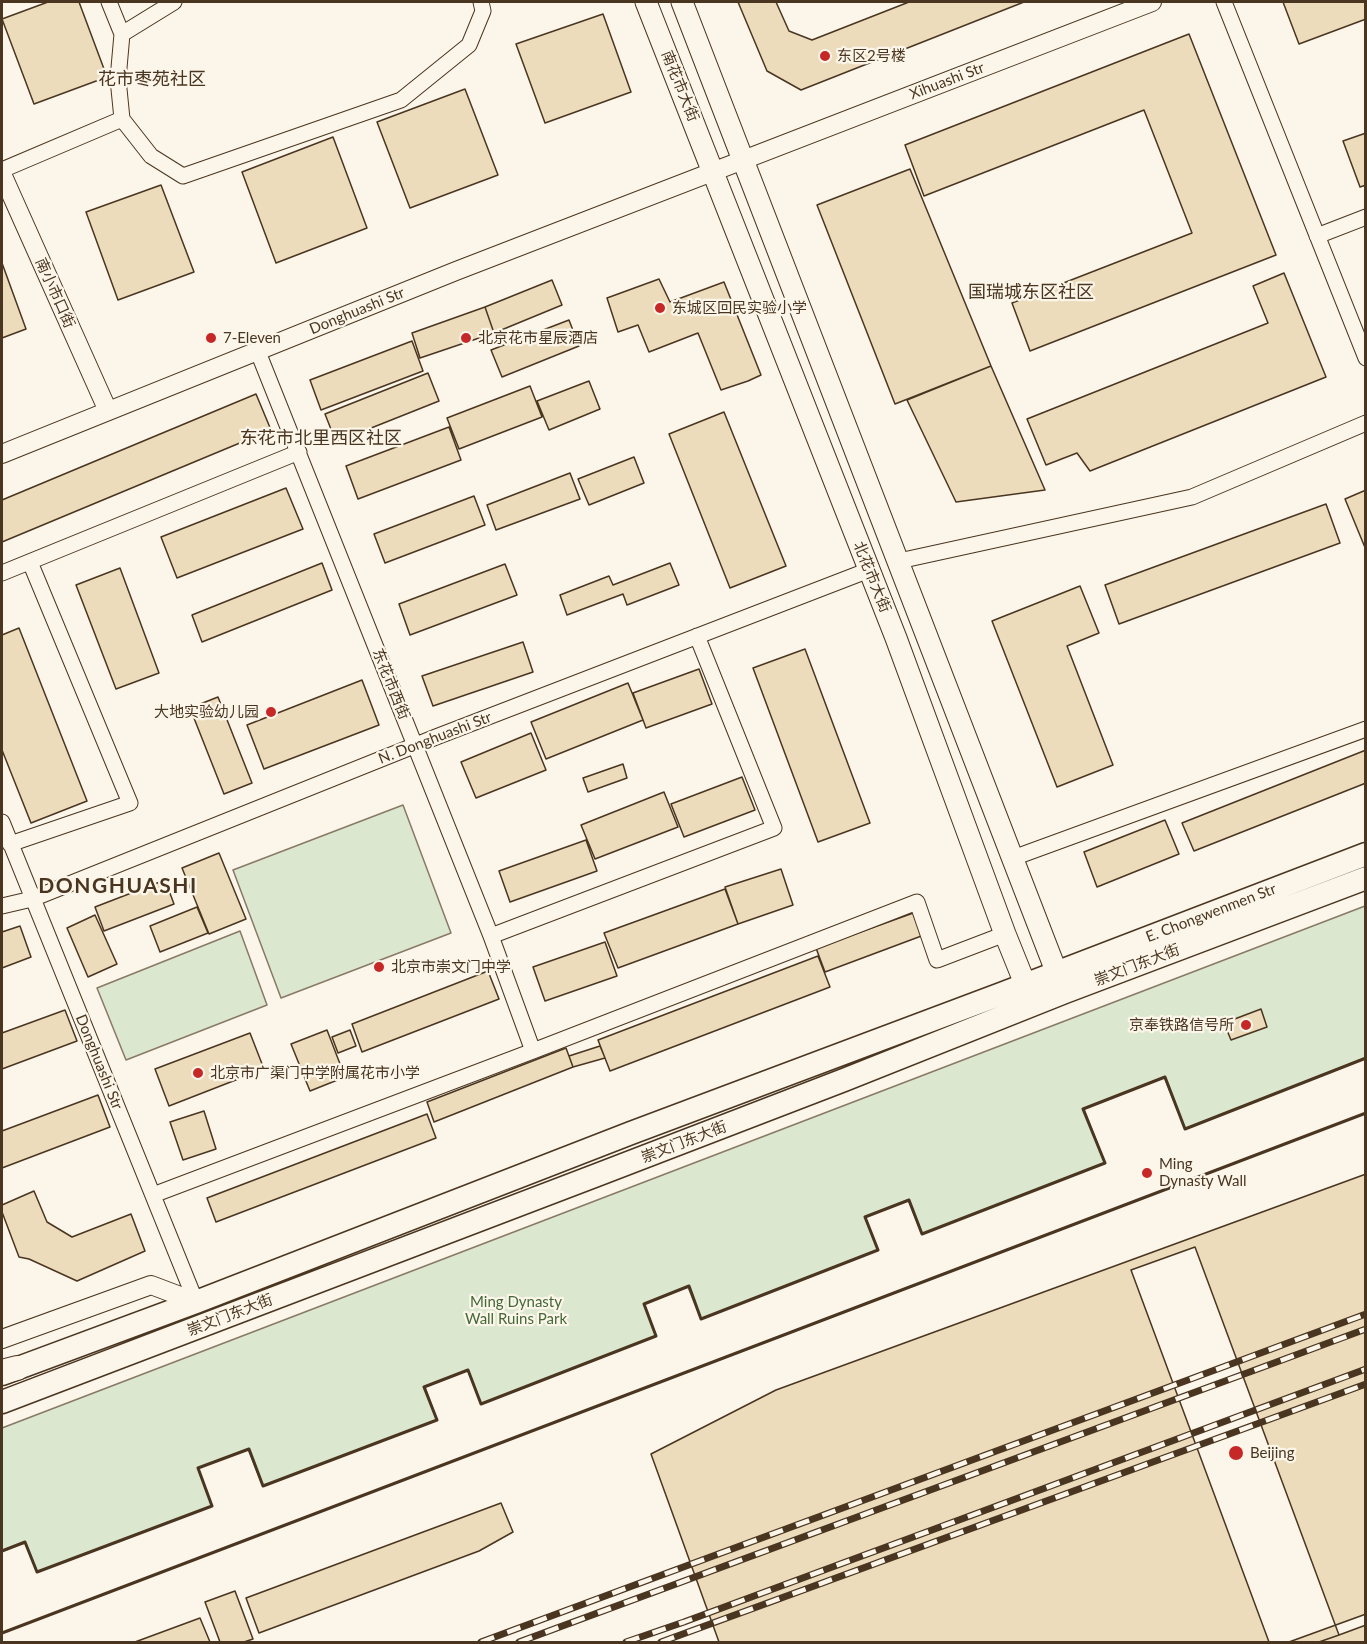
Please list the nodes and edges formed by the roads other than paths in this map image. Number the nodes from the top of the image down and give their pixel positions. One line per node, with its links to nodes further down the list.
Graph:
1 (110, 2): 8 (street)
2 (174, 2): 8 (street)
3 (481, 2): 9 (street)
4 (646, 2): 11 (main road, 南花市大街)
5 (682, 2): 10 (main road, 南花市大街)
6 (1152, 2): 10 (street, Xihuashi Str)
7 (1224, 2): 14 (street)
8 (122, 34): 9 (street)
9 (122, 119): 12 (street)
10 (743, 161): 11 (street, Xihuashi Str); 21 (main road, 北花市大街)
11 (714, 171): 15 (street, Donghuashi Str); 23 (main road, 北花市大街)
12 (2, 172): 17 (street, 南小市口街)
13 (1365, 218): 14 (street)
14 (1317, 236): 16 (street)
15 (258, 352): 17 (street, Donghuashi Str); 19 (street, 东花市西街)
16 (1365, 358)
17 (108, 411): 20 (street, Donghuashi Str)
18 (1365, 423): 21 (street)
19 (299, 452): 22 (street); 27 (street, 东花市西街)
20 (2, 454)
21 (899, 561): 31 (main road, 北花市大街)
22 (30, 562): 24 (street); 29 (street)
23 (869, 570): 25 (street, N. Donghuashi Str); 35 (main road, 北花市大街)
24 (2, 573)
25 (697, 636): 27 (street, N. Donghuashi Str); 36 (street)
26 (1365, 729): 31 (street)
27 (415, 745): 33 (street, N. Donghuashi Str); 36 (street, 东花市西街)
28 (2, 822): 29 (street, Donghuashi Str)
29 (10, 844): 33 (street, Donghuashi Str)
30 (1365, 854): 37 (main road, E. Chongwenmen Str)
31 (1012, 858): 37 (main road, 北花市大街)
32 (1365, 878): 37 (main road, 崇文门东大街)
33 (32, 899): 34 (street, N. Donghuashi Str); 40 (street, Donghuashi Str)
34 (2, 906)
35 (1005, 934): 38 (main road, 北花市大街); 39 (street)
36 (491, 936): 39 (street, 东花市西街)
37 (1061, 982): 38 (main road)
38 (1029, 994): 41 (main road, 崇文门东大街); 44 (main road, 崇文门东大街)
39 (533, 1051): 40 (street)
40 (153, 1195): 41 (street, Donghuashi Str)
41 (196, 1302): 42 (street); 43 (main road, 崇文门东大街)
42 (2, 1339)
43 (7, 1372)
44 (2, 1402)

